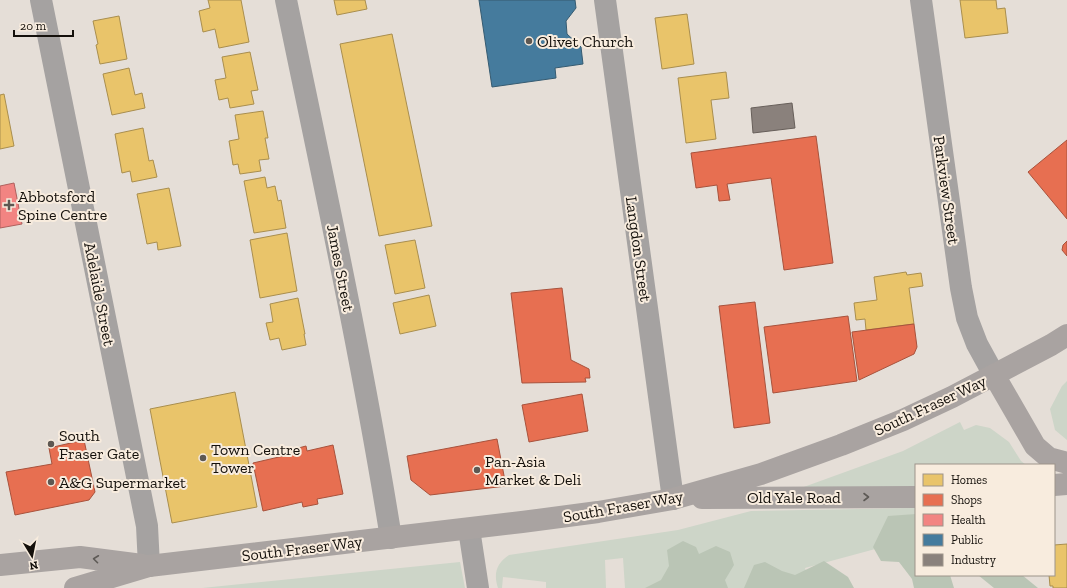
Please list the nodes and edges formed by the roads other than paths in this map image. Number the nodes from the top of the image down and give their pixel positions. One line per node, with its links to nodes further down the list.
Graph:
1 (41, 0): 15 (street, Adelaide Street)
2 (286, 0): 13 (street, James Street)
3 (605, 0): 11 (street, Langdon Street)
4 (921, 0): 6 (street, Parkview Street)
5 (1067, 335): 6 (main road, South Fraser Way)
6 (994, 375): 7 (main road); 11 (main road, South Fraser Way)
7 (1067, 463)
8 (1067, 484): 9 (main road)
9 (1055, 485)
10 (915, 497): 11 (main road, Old Yale Road, one-way to 10)
11 (673, 499): 12 (main road, South Fraser Way)
12 (469, 528): 13 (main road, South Fraser Way); 17 (street)
13 (391, 538): 15 (main road, South Fraser Way)
14 (0, 565): 15 (main road, South Fraser Way, one-way to 14)
15 (149, 566): 16 (main road, South Fraser Way)
16 (75, 588)
17 (478, 588)

